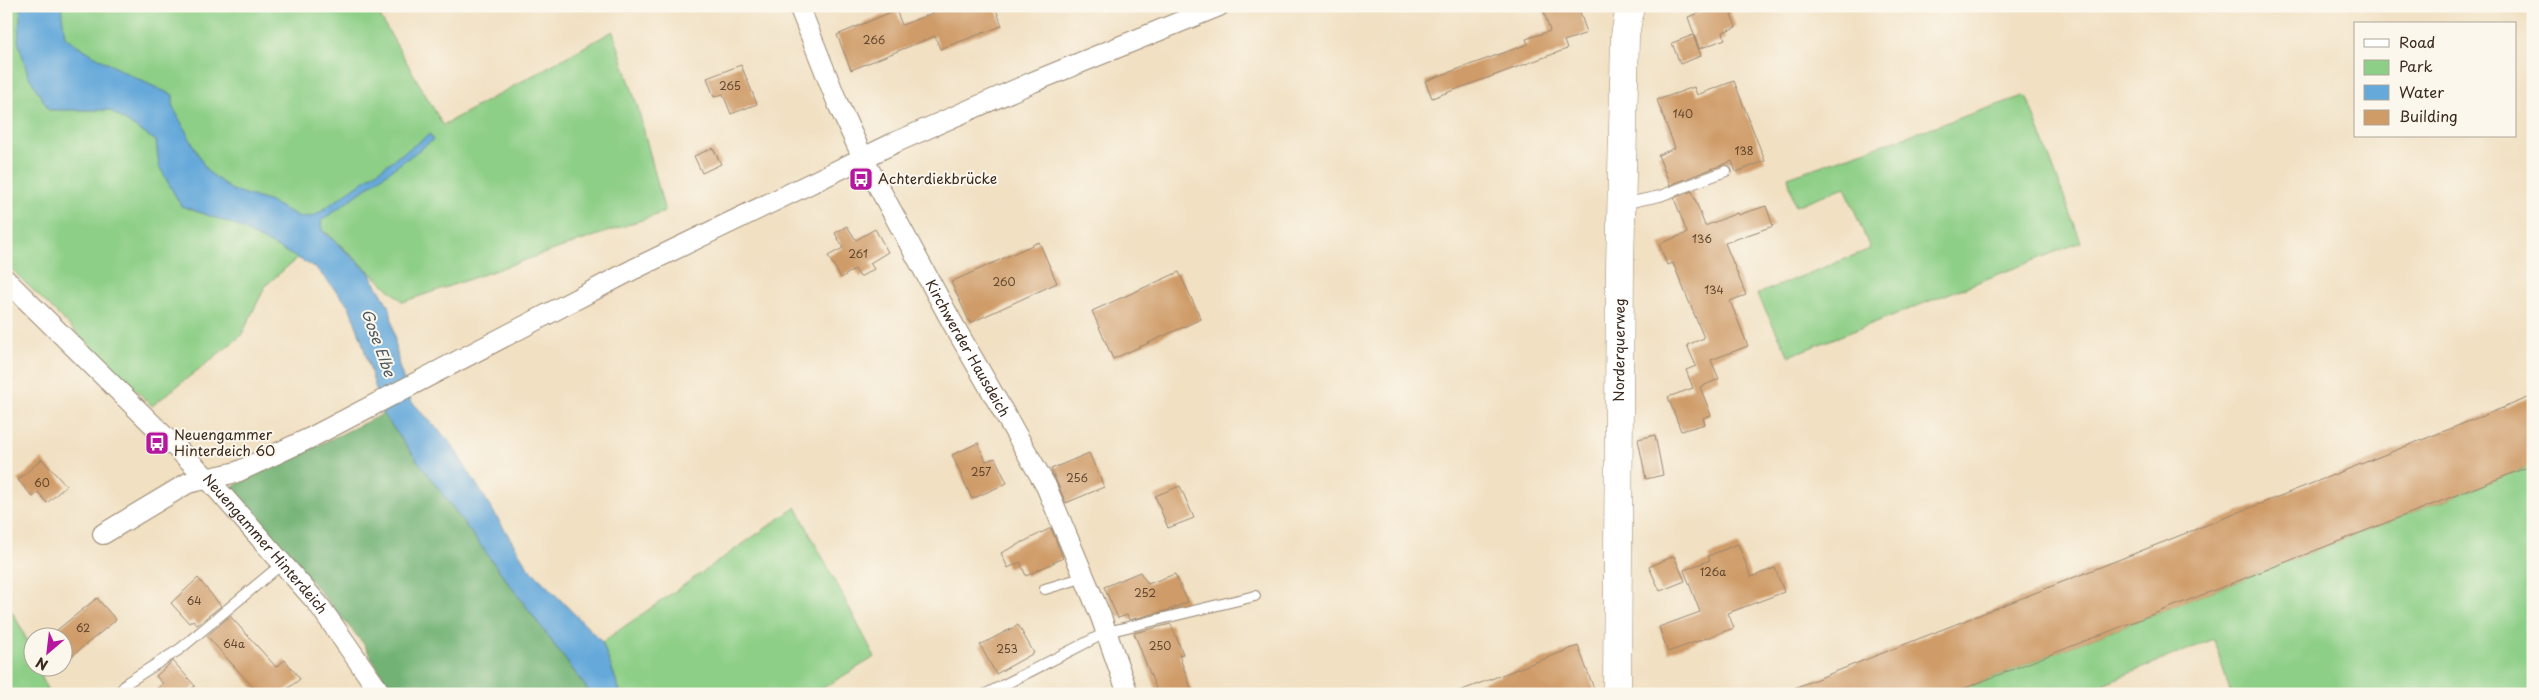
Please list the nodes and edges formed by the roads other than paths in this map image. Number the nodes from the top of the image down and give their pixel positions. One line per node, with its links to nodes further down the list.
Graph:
1 (799, 6): 4 (street, Kirchwerder Hausdeich)
2 (1219, 6): 4 (street)
3 (1630, 6): 6 (street, Norderquerweg)
4 (864, 160): 8 (street); 11 (street, Kirchwerder Hausdeich)
5 (1726, 171): 6 (lane)
6 (1621, 204): 19 (street, Norderquerweg)
7 (6, 280): 8 (street, Neuengammer Hinterdeich)
8 (209, 480): 9 (street); 10 (street, Neuengammer Hinterdeich)
9 (103, 534)
10 (283, 563): 15 (lane); 16 (street, Neuengammer Hinterdeich)
11 (1085, 577): 12 (lane); 14 (street, Kirchwerder Hausdeich)
12 (1045, 589)
13 (1254, 596): 14 (lane)
14 (1107, 632): 17 (lane); 18 (street, Kirchwerder Hausdeich)
15 (118, 694)
16 (382, 694)
17 (986, 694)
18 (1128, 694)
19 (1617, 694)

